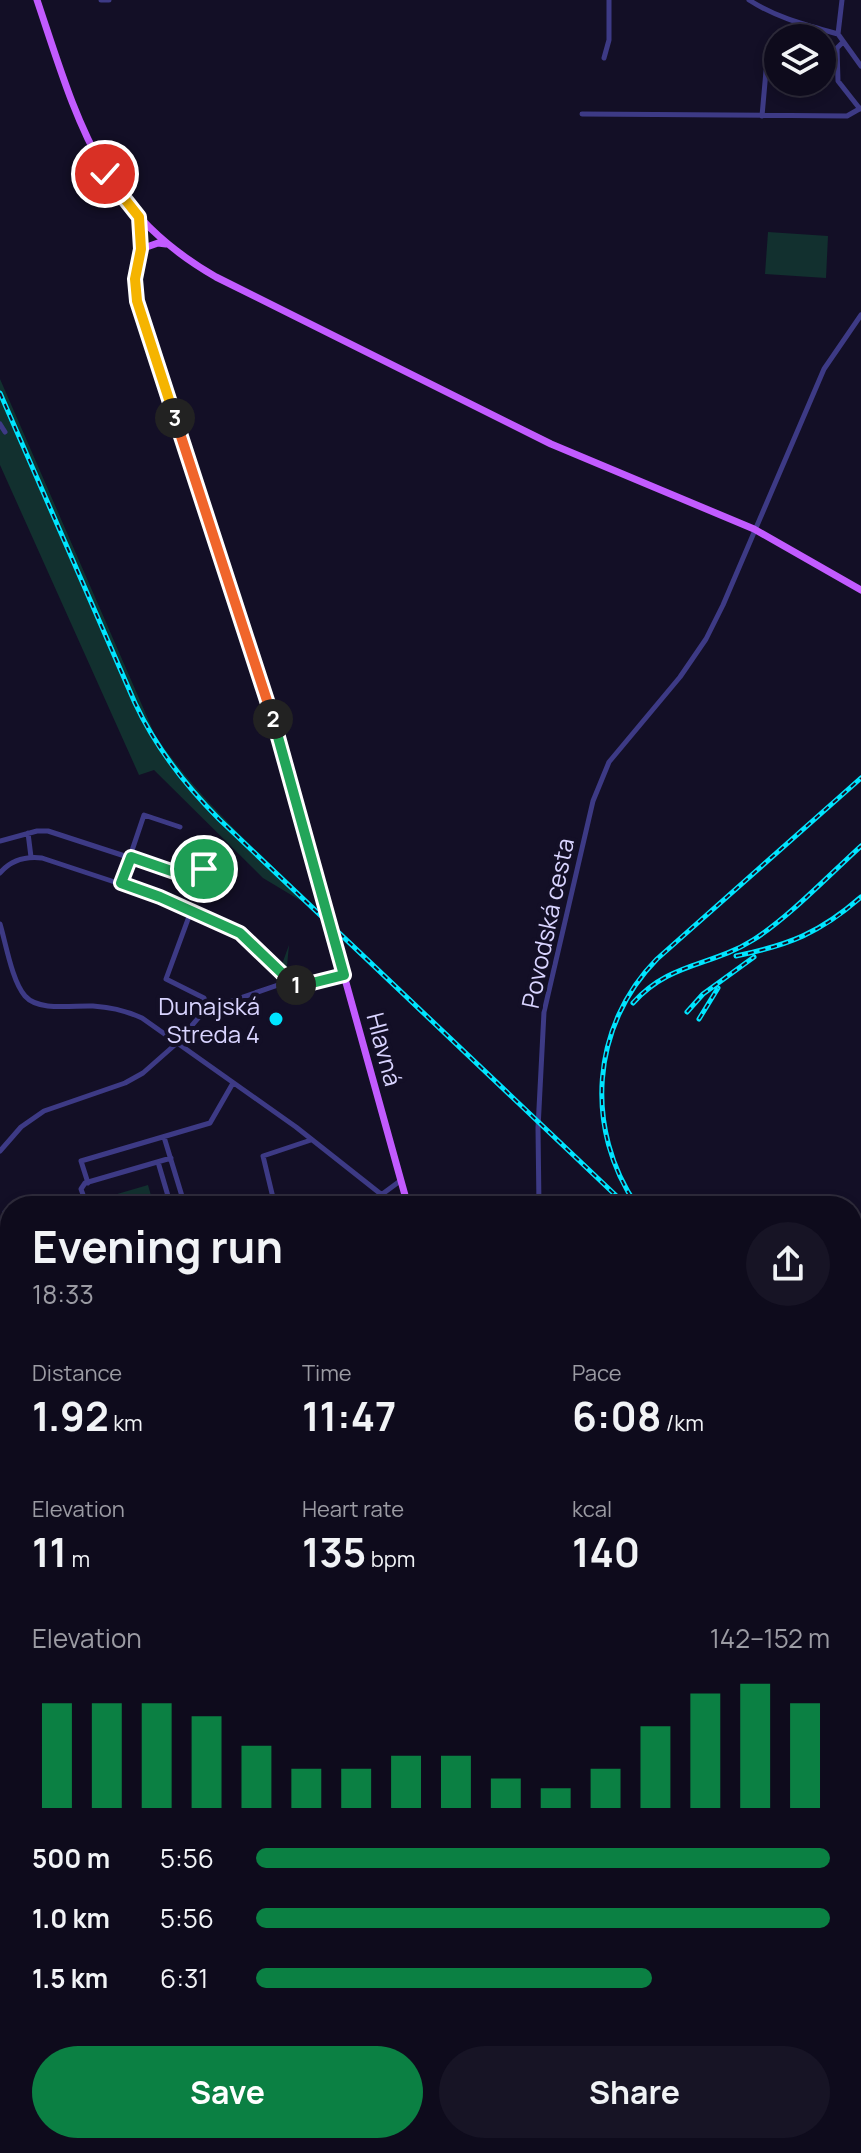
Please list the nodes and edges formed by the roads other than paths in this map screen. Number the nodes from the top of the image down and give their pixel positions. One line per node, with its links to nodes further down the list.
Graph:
1 (37, 0): 15 (main road)
2 (101, 0): 3 (street)
3 (109, 0)
4 (609, 0): 9 (street)
5 (749, 0): 7 (street)
6 (842, 0): 7 (street)
7 (838, 34): 8 (street)
8 (842, 43): 10 (street); 12 (street)
9 (604, 58)
10 (861, 66)
11 (764, 94): 14 (street)
12 (861, 108): 14 (street)
13 (582, 114): 14 (street)
14 (762, 116)
15 (139, 217): 16 (main road); 18 (main road)
16 (152, 230): 17 (main road); 18 (main road)
17 (168, 245): 18 (main road); 22 (main road)
18 (141, 249): 34 (main road, Hlavná)
19 (861, 315): 22 (street, Povodská cesta)
20 (0, 424): 21 (street)
21 (5, 432)
22 (754, 529): 23 (main road); 54 (street, Povodská cesta)
23 (861, 590)
24 (180, 827): 28 (street)
25 (28, 833): 26 (street); 27 (street); 28 (street)
26 (0, 841)
27 (31, 857): 30 (street); 31 (street)
28 (131, 857): 29 (street); 31 (street)
29 (192, 871)
30 (0, 873)
31 (121, 883): 32 (street)
32 (191, 911): 35 (street); 38 (street)
33 (0, 924): 39 (street)
34 (344, 975): 37 (street); 46 (main road, Hlavná)
35 (287, 978): 36 (street); 37 (street)
36 (281, 984): 37 (street); 38 (street)
37 (296, 987)
38 (209, 1008): 39 (street)
39 (177, 1043): 40 (street); 43 (street)
40 (233, 1083): 41 (street); 42 (street)
41 (164, 1137): 44 (street); 47 (street)
42 (311, 1139): 48 (street); 52 (street)
43 (0, 1151)
44 (170, 1156): 45 (street); 51 (street)
45 (158, 1162): 47 (street); 50 (street)
46 (400, 1181): 48 (street); 53 (main road, Hlavná)
47 (88, 1183): 49 (street)
48 (381, 1195)
49 (83, 1196)
50 (168, 1196)
51 (182, 1196)
52 (273, 1196)
53 (405, 1196)
54 (539, 1196)

